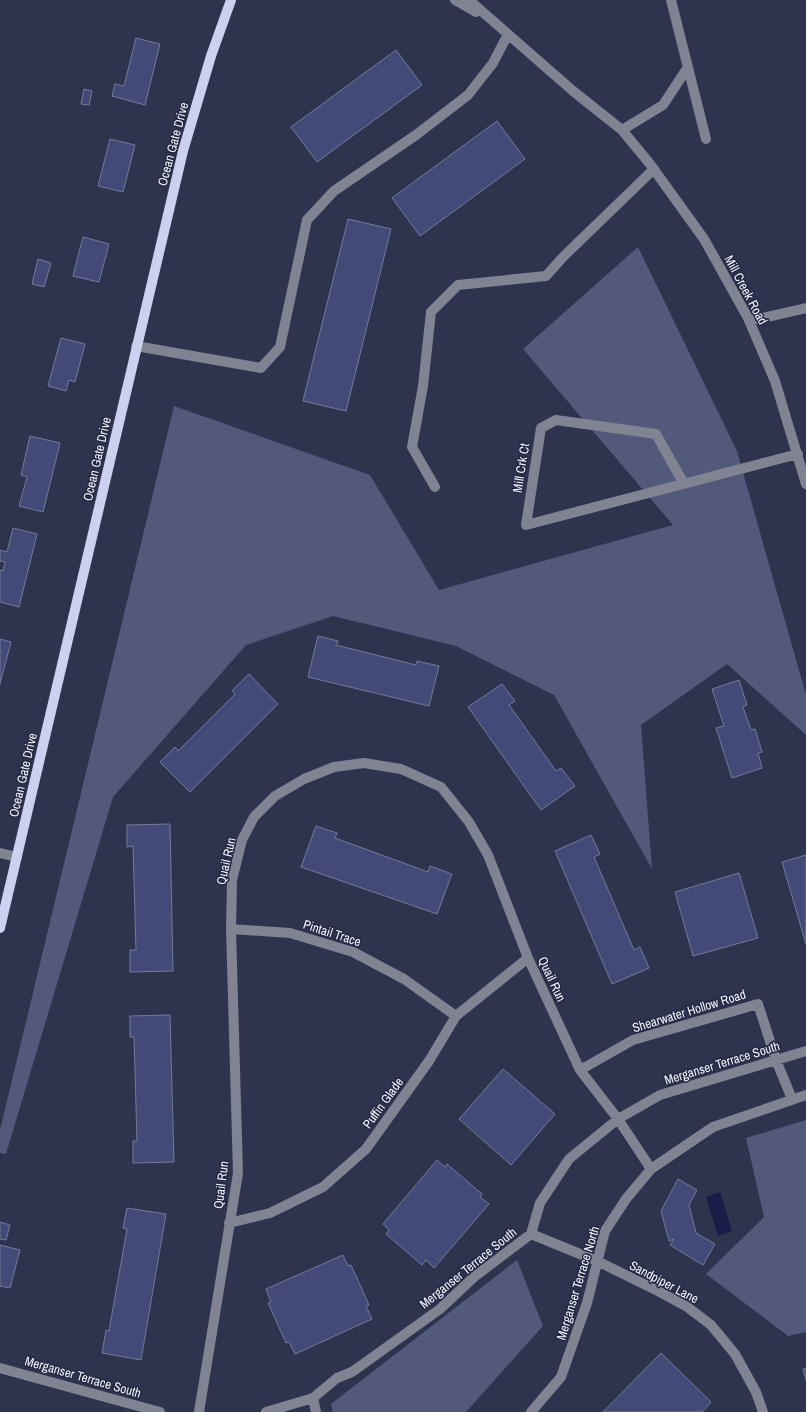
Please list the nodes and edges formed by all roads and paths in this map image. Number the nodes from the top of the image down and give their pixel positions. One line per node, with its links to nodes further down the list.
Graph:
1 (231, 0): 13 (main road, Ocean Gate Drive)
2 (455, 0): 5 (street, Mill Creek Road)
3 (469, 0): 5 (street, Mill Creek Road)
4 (671, 0): 7 (street)
5 (494, 22): 6 (street, Mill Creek Road)
6 (508, 34): 8 (street, Mill Creek Road); 13 (street)
7 (688, 67): 8 (street); 9 (street)
8 (622, 130): 10 (street, Mill Creek Road)
9 (706, 139)
10 (654, 169): 12 (street, Mill Creek Road); 17 (street)
11 (806, 308): 12 (street)
12 (749, 321): 14 (street, Mill Creek Road)
13 (136, 346): 19 (main road, Ocean Gate Drive)
14 (798, 454): 15 (street, Mill Crk Ct); 16 (street, Mill Creek Road)
15 (684, 484): 15 (street, Mill Crk Ct)
16 (806, 484)
17 (435, 487)
18 (0, 853): 19 (street)
19 (17, 857): 20 (main road, Ocean Gate Drive)
20 (0, 928)
21 (231, 929): 22 (street, Quail Run); 23 (street, Pintail Trace); 31 (street, Quail Run)
22 (528, 958): 23 (street, Puffin Glade); 26 (street, Quail Run)
23 (456, 1016): 31 (street, Puffin Glade)
24 (806, 1051): 25 (street, Merganser Terrace South)
25 (776, 1060): 26 (street, Shearwater Hollow Road); 28 (street, Shearwater Hollow Road); 29 (street, Merganser Terrace South)
26 (580, 1070): 29 (street, Quail Run)
27 (806, 1095): 28 (street, Merganser Terrace North)
28 (792, 1099): 30 (street, Merganser Terrace North)
29 (618, 1119): 30 (street, Quail Run); 32 (street, Merganser Terrace South)
30 (650, 1169): 33 (street, Merganser Terrace North)
31 (229, 1223): 37 (street, Quail Run)
32 (531, 1234): 33 (street, Sandpiper Lane); 35 (street, Merganser Terrace South)
33 (597, 1261): 40 (street, Merganser Terrace North); 41 (street, Sandpiper Lane)
34 (0, 1368): 36 (street, Merganser Terrace South)
35 (313, 1398): 38 (street, Merganser Terrace South); 39 (street)
36 (160, 1412)
37 (199, 1412)
38 (266, 1412)
39 (316, 1412)
40 (531, 1412)
41 (763, 1412)

